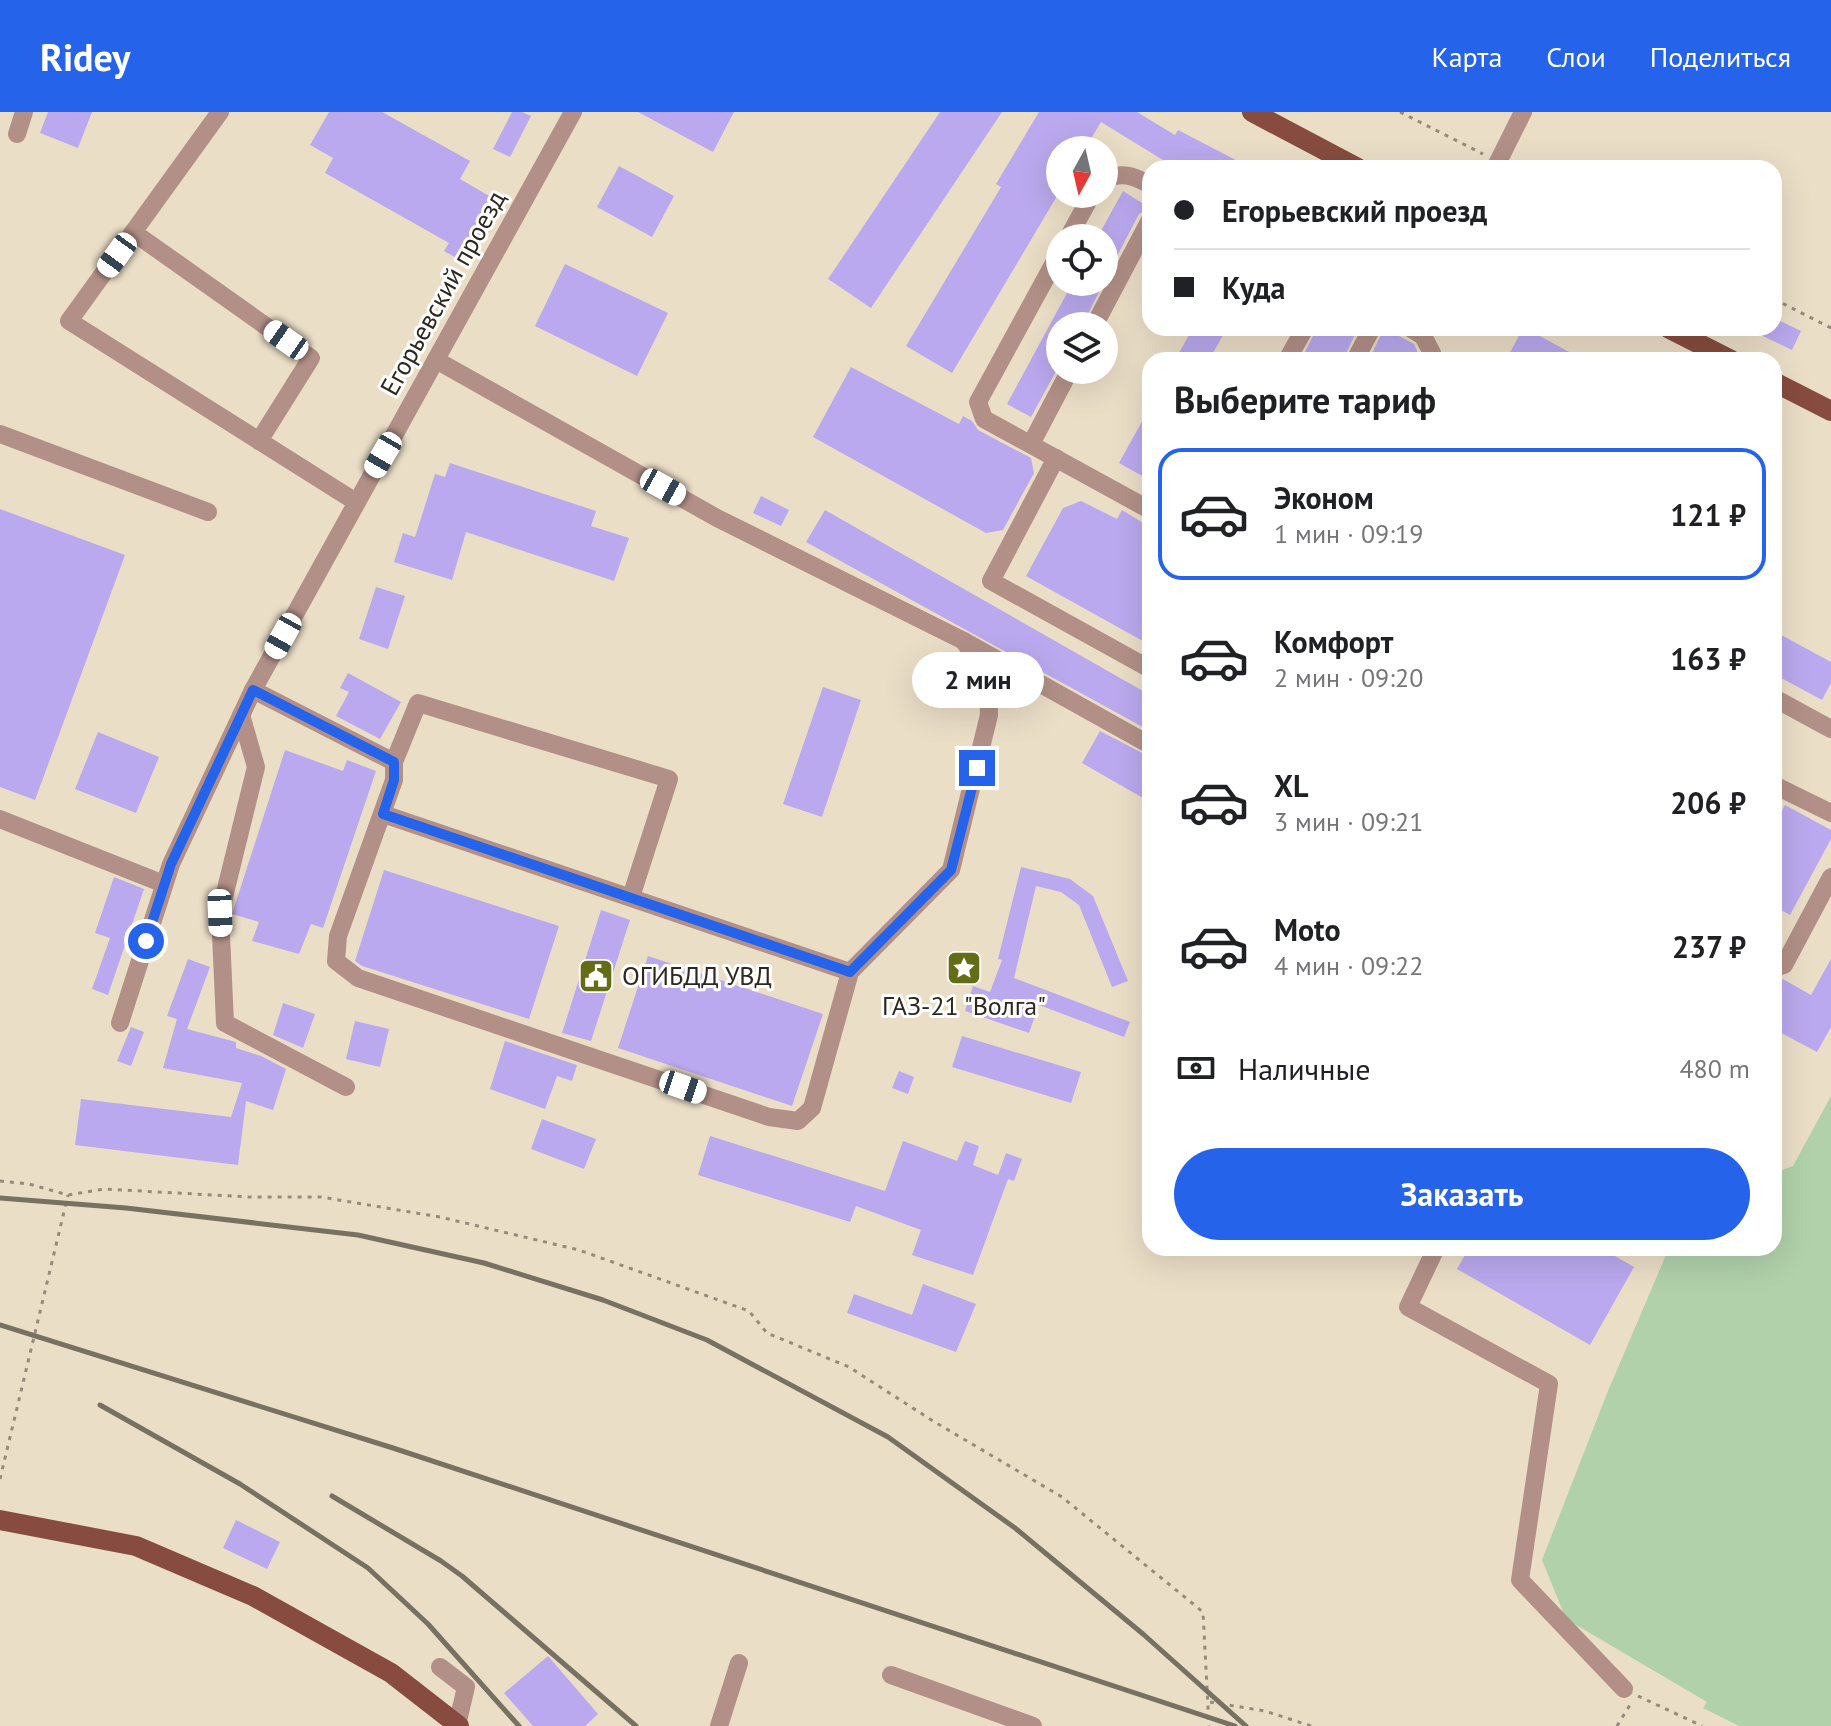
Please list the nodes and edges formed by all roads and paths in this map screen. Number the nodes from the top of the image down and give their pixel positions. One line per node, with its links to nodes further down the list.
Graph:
1 (24, 112): 7 (street)
2 (220, 112): 13 (street)
3 (573, 112): 21 (street, Егорьевский проезд)
4 (1252, 112): 8 (main road)
5 (1400, 112): 9 (path)
6 (1523, 112): 10 (street)
7 (17, 134)
8 (1343, 160)
9 (1487, 160)
10 (1499, 160)
11 (1118, 173): 12 (street)
12 (1142, 181)
13 (133, 232): 26 (street); 26 (street)
14 (1142, 235): 17 (street)
15 (1046, 278): 27 (street)
16 (1782, 303): 18 (path)
17 (1101, 312)
18 (1831, 328)
19 (1684, 336): 20 (main road)
20 (1715, 352)
21 (436, 360): 29 (street, Егорьевский проезд); 32 (street)
22 (1063, 384): 27 (street)
23 (1782, 386): 24 (main road)
24 (1831, 411)
25 (0, 434): 31 (street)
26 (259, 441): 29 (street)
27 (1031, 444): 28 (street)
28 (1056, 458): 30 (street); 33 (street)
29 (356, 502): 34 (street, Егорьевский проезд)
30 (1142, 506)
31 (208, 512)
32 (964, 641): 38 (street); 48 (street)
33 (1142, 665)
34 (253, 690): 36 (street, Егорьевский проезд); 39 (street)
35 (1782, 702): 37 (street)
36 (241, 715): 45 (street, Егорьевский проезд); 50 (street)
37 (1831, 729)
38 (1142, 741)
39 (394, 762): 42 (street); 46 (street)
40 (1782, 789): 41 (street)
41 (1831, 813)
42 (383, 814): 46 (street); 48 (street)
43 (0, 819): 45 (street)
44 (1831, 877): 47 (street)
45 (164, 884): 49 (street, Егорьевский проезд)
46 (631, 897): 48 (street)
47 (1782, 966)
48 (850, 972)
49 (120, 1023)
50 (346, 1087)
51 (0, 1181): 52 (path)
52 (68, 1195): 54 (path); 60 (path)
53 (1432, 1256): 59 (street)
54 (0, 1479)
55 (0, 1520): 61 (main road)
56 (739, 1663): 62 (street)
57 (440, 1667): 61 (street)
58 (891, 1675): 63 (street)
59 (1624, 1689)
60 (1209, 1702): 64 (path); 65 (path)
61 (458, 1725)
62 (719, 1726)
63 (1033, 1726)
64 (1209, 1726)
65 (1311, 1726)
66 (1617, 1726): 67 (path)
67 (1702, 1726)

